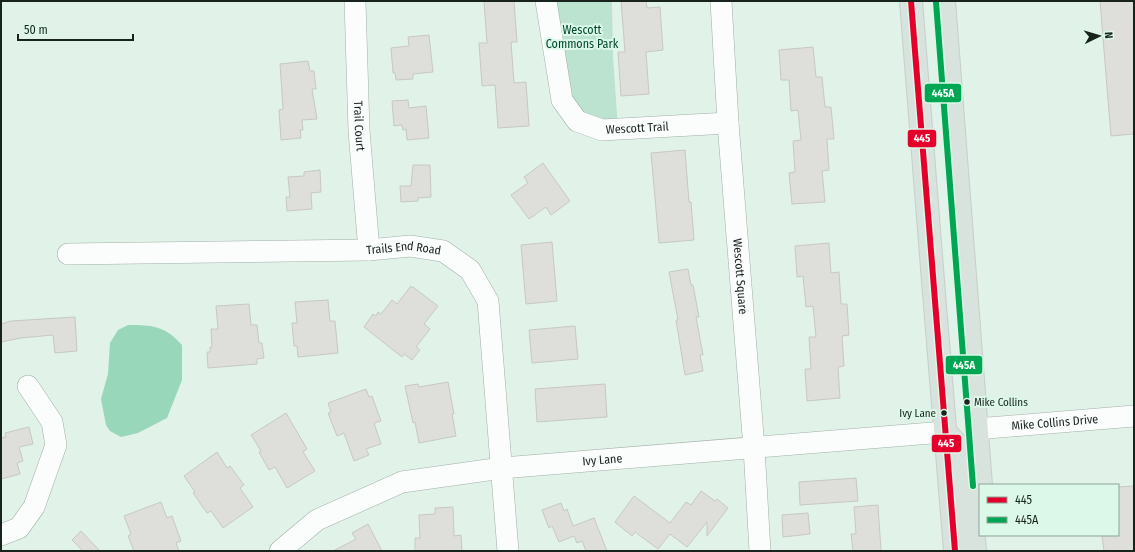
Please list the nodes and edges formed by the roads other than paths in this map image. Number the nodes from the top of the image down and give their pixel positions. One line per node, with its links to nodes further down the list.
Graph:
1 (355, 1): 8 (street, Trail Court)
2 (546, 1): 6 (street, Wescott Trail)
3 (721, 1): 6 (street, Wescott Square)
4 (911, 1): 7 (main road)
5 (944, 1): 12 (main road)
6 (728, 123): 14 (street, Wescott Square)
7 (922, 130): 12 (main road); 13 (main road)
8 (369, 250): 9 (street, Trails End Road); 15 (street, Trails End Road)
9 (68, 254)
10 (28, 386): 17 (street)
11 (1134, 416): 12 (street, Mike Collins Drive)
12 (976, 429): 16 (main road)
13 (944, 432): 14 (street, Ivy Lane); 22 (main road); 23 (main road)
14 (754, 448): 15 (street, Ivy Lane); 21 (street, Wescott Square)
15 (502, 468): 19 (street, Ivy Lane); 20 (street, Trails End Road)
16 (981, 484)
17 (1, 535)
18 (985, 536): 24 (main road)
19 (280, 551)
20 (508, 551)
21 (760, 551)
22 (955, 551)
23 (975, 551)
24 (986, 551)

